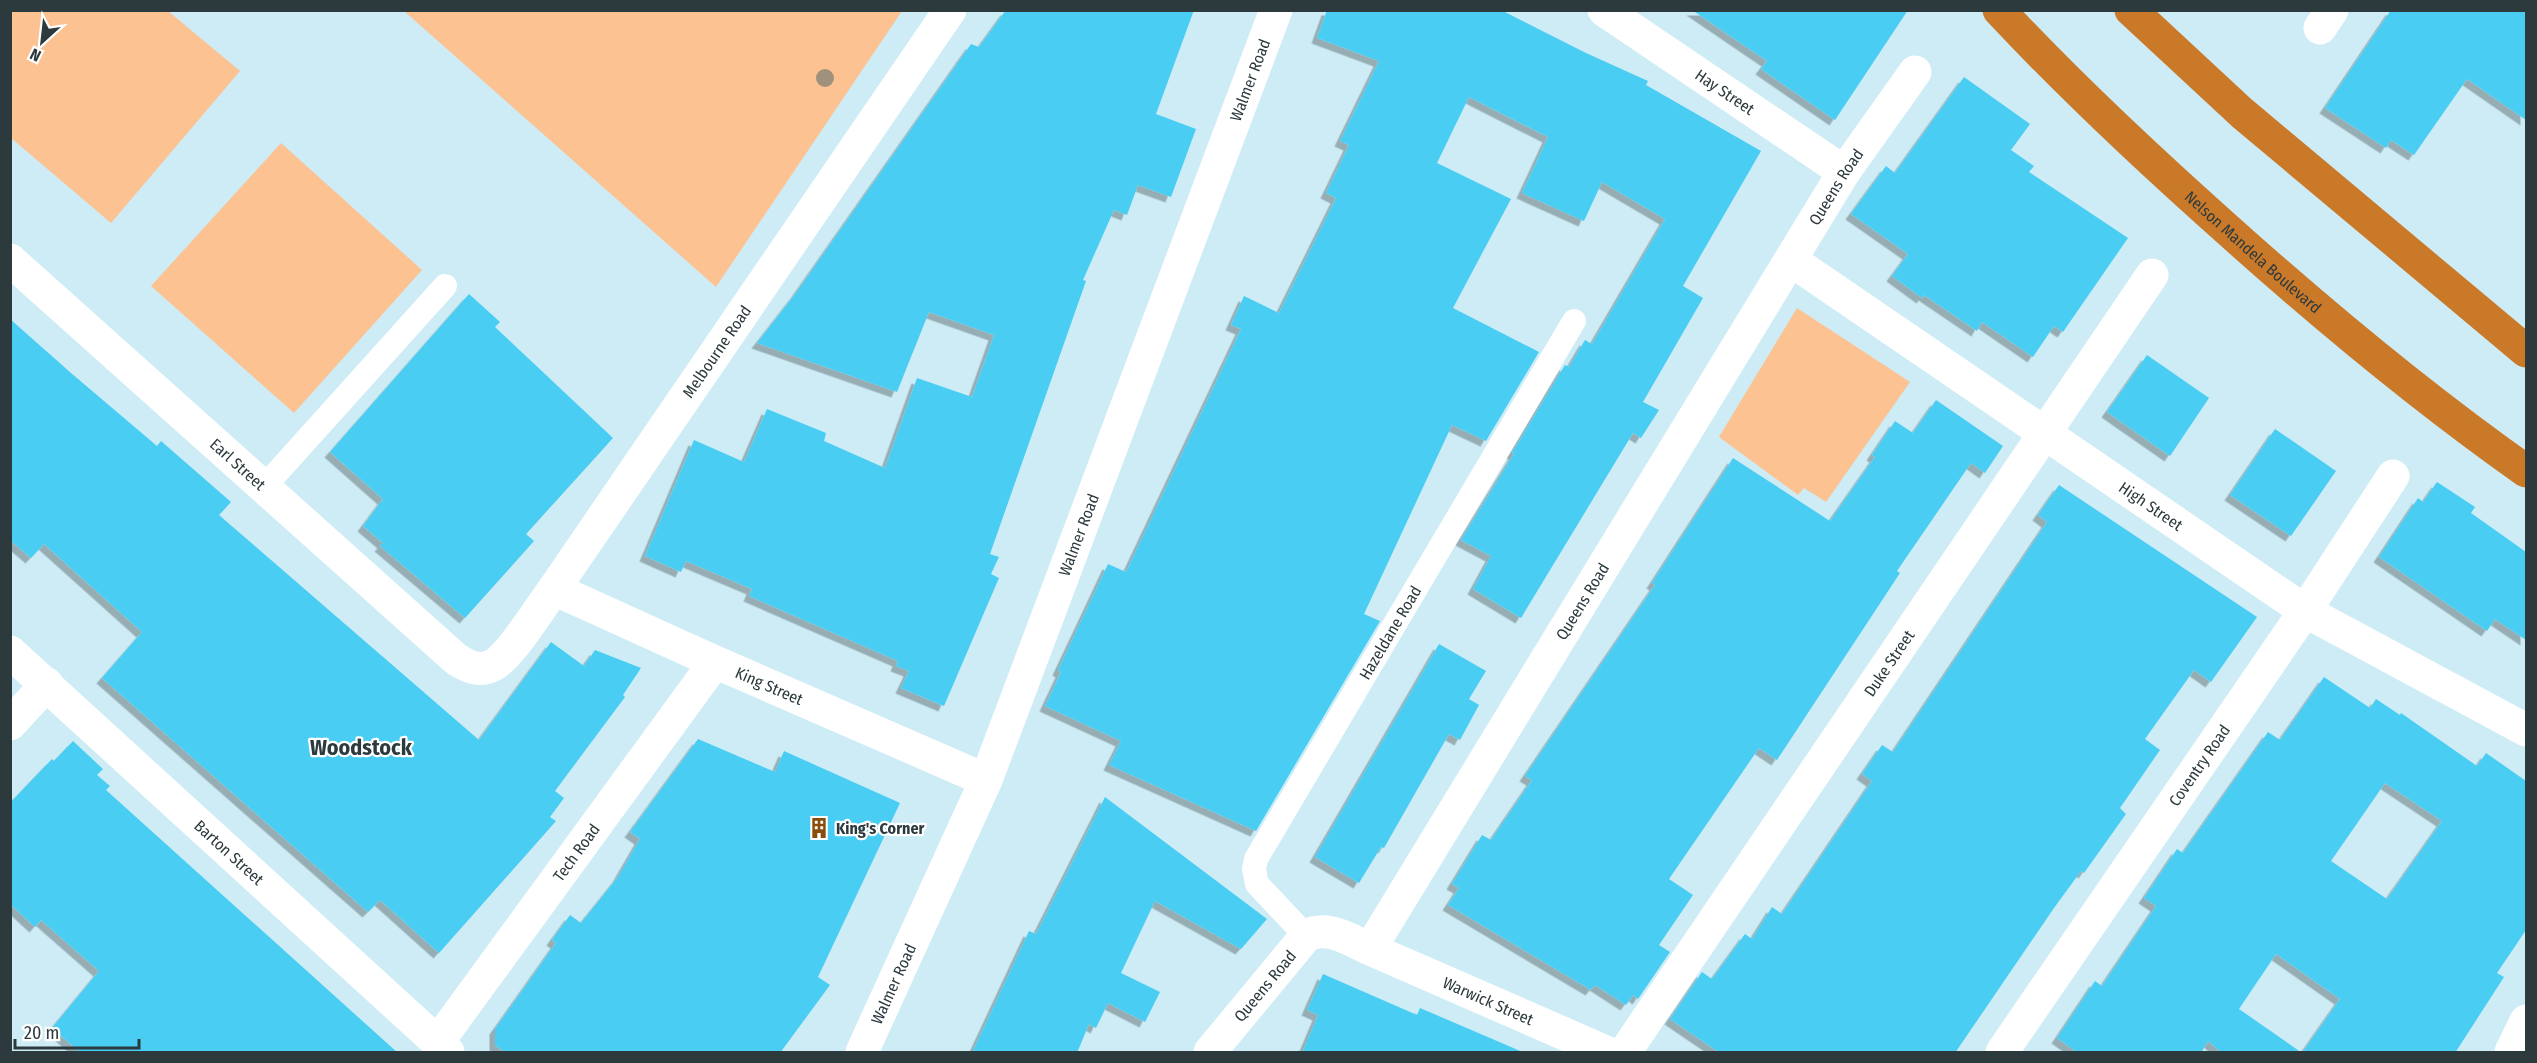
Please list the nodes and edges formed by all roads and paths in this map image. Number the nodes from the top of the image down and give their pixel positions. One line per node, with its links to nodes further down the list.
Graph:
1 (950, 10): 18 (street, Melbourne Road)
2 (1276, 10): 26 (street, Walmer Road)
3 (1604, 10): 7 (street, Hay Street)
4 (1999, 10): 15 (highway, Nelson Mandela Boulevard)
5 (2132, 11): 13 (highway)
6 (1915, 72): 7 (street, Queens Road)
7 (1844, 172): 9 (street, Queens Road)
8 (10, 260): 17 (street, Earl Street)
9 (1791, 260): 14 (street, High Street); 28 (street, Queens Road)
10 (2152, 275): 14 (street, Duke Street)
11 (445, 286): 17 (lane)
12 (1574, 321): 27 (lane, Hazeldane Road)
13 (2526, 351)
14 (2046, 434): 19 (street, High Street); 34 (street, Duke Street)
15 (2526, 471)
16 (2393, 476): 19 (street, Coventry Road)
17 (264, 487): 22 (street, Earl Street)
18 (554, 589): 21 (street, King Street); 22 (street, Melbourne Road)
19 (2305, 611): 25 (street, High Street); 35 (street, Coventry Road)
20 (10, 652): 23 (street, Barton Street)
21 (715, 662): 26 (street, King Street); 30 (street, Tech Road)
22 (467, 666)
23 (47, 684): 24 (street); 30 (street, Barton Street)
24 (10, 724)
25 (2526, 730)
26 (986, 780): 31 (street, Walmer Road)
27 (1306, 936): 28 (street, Queens Road); 32 (street, Queens Road)
28 (1370, 949): 33 (street, Warwick Street)
29 (2526, 1021): 36 (street)
30 (442, 1048)
31 (862, 1053)
32 (1210, 1053)
33 (1606, 1053)
34 (1625, 1053)
35 (2002, 1053)
36 (2511, 1053)

